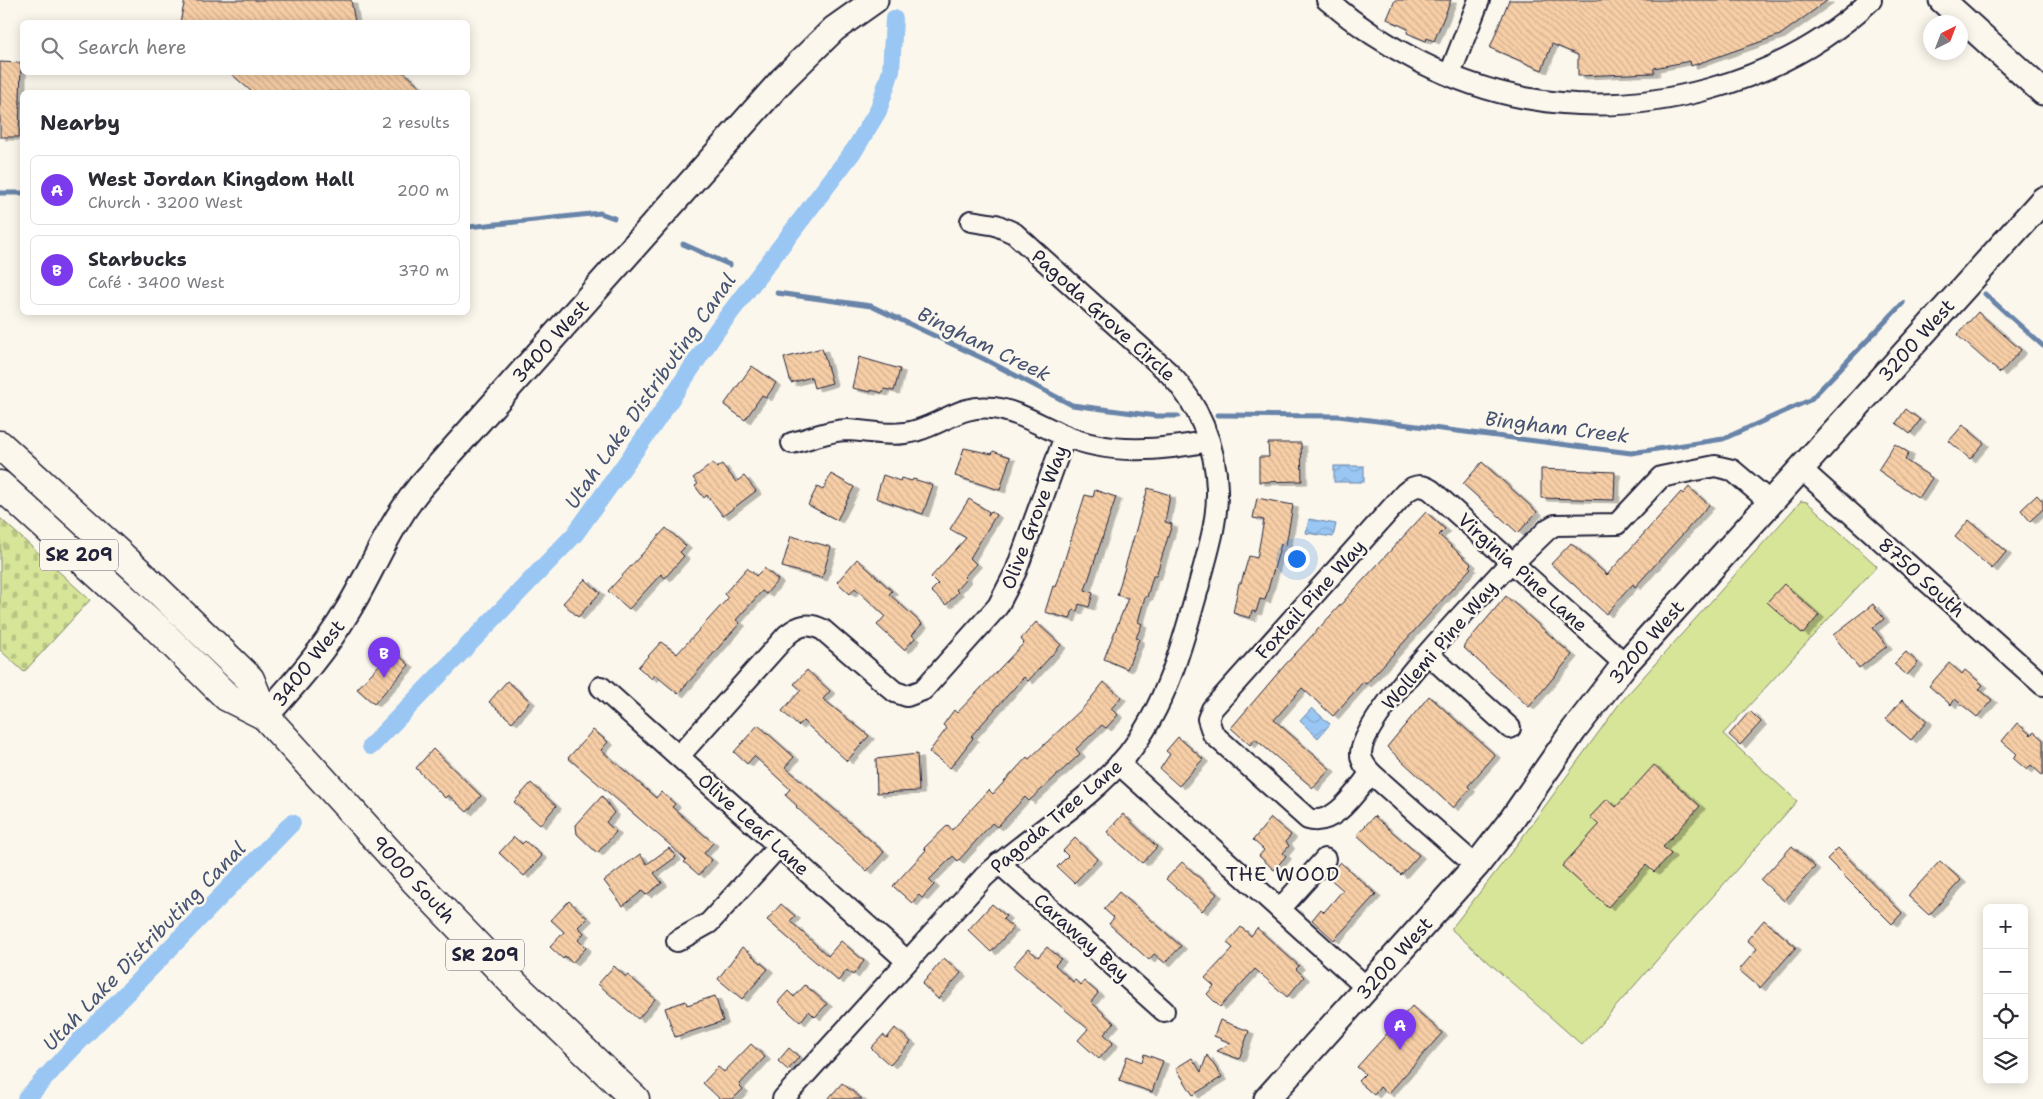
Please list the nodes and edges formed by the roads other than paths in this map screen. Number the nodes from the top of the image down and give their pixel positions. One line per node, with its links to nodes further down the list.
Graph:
1 (876, 0): 23 (street, 3400 West)
2 (1326, 0): 6 (street)
3 (1479, 0): 6 (street)
4 (1871, 0): 6 (street)
5 (1942, 0): 7 (street)
6 (1450, 74)
7 (2043, 92)
8 (2043, 200): 14 (street, 3200 West)
9 (971, 221): 11 (street, Pagoda Grove Circle)
10 (1064, 436): 11 (street); 12 (street); 25 (street, Olive Grove Way)
11 (1208, 441): 26 (street, Pagoda Tree Lane)
12 (792, 443)
13 (0, 445): 23 (main road, 9000 South / SR 209)
14 (1800, 468): 17 (street, 3200 West); 22 (street, 8750 South)
15 (0, 485): 23 (main road, 9000 South / SR 209)
16 (1418, 486): 18 (street, Virginia Pine Lane); 27 (street, Foxtail Pine Way)
17 (1770, 502): 18 (street, Wollemi Pine Way); 20 (street, 3200 West)
18 (1512, 563): 19 (street, Wollemi Pine Way); 20 (street, Virginia Pine Lane)
19 (1428, 654): 24 (street); 27 (street, Wollemi Pine Way)
20 (1625, 664): 31 (street, 3200 West)
21 (601, 686): 25 (street, Olive Leaf Lane)
22 (2043, 686)
23 (265, 716): 37 (main road, 9000 South / SR 209)
24 (1510, 728)
25 (679, 756): 28 (street, Olive Leaf Lane)
26 (1119, 764): 30 (street, Pagoda Tree Lane); 32 (street)
27 (1372, 773): 31 (street)
28 (779, 846): 33 (street); 34 (street, Olive Leaf Lane)
29 (1325, 859): 32 (street)
30 (999, 863): 34 (street, Pagoda Tree Lane); 36 (street, Caraway Bay)
31 (1476, 866): 35 (street, 3200 West)
32 (1280, 910): 35 (street)
33 (678, 941)
34 (907, 961): 38 (street, Pagoda Tree Lane)
35 (1367, 988): 39 (street, 3200 West)
36 (1164, 1011)
37 (635, 1099)
38 (783, 1099)
39 (1267, 1099)

